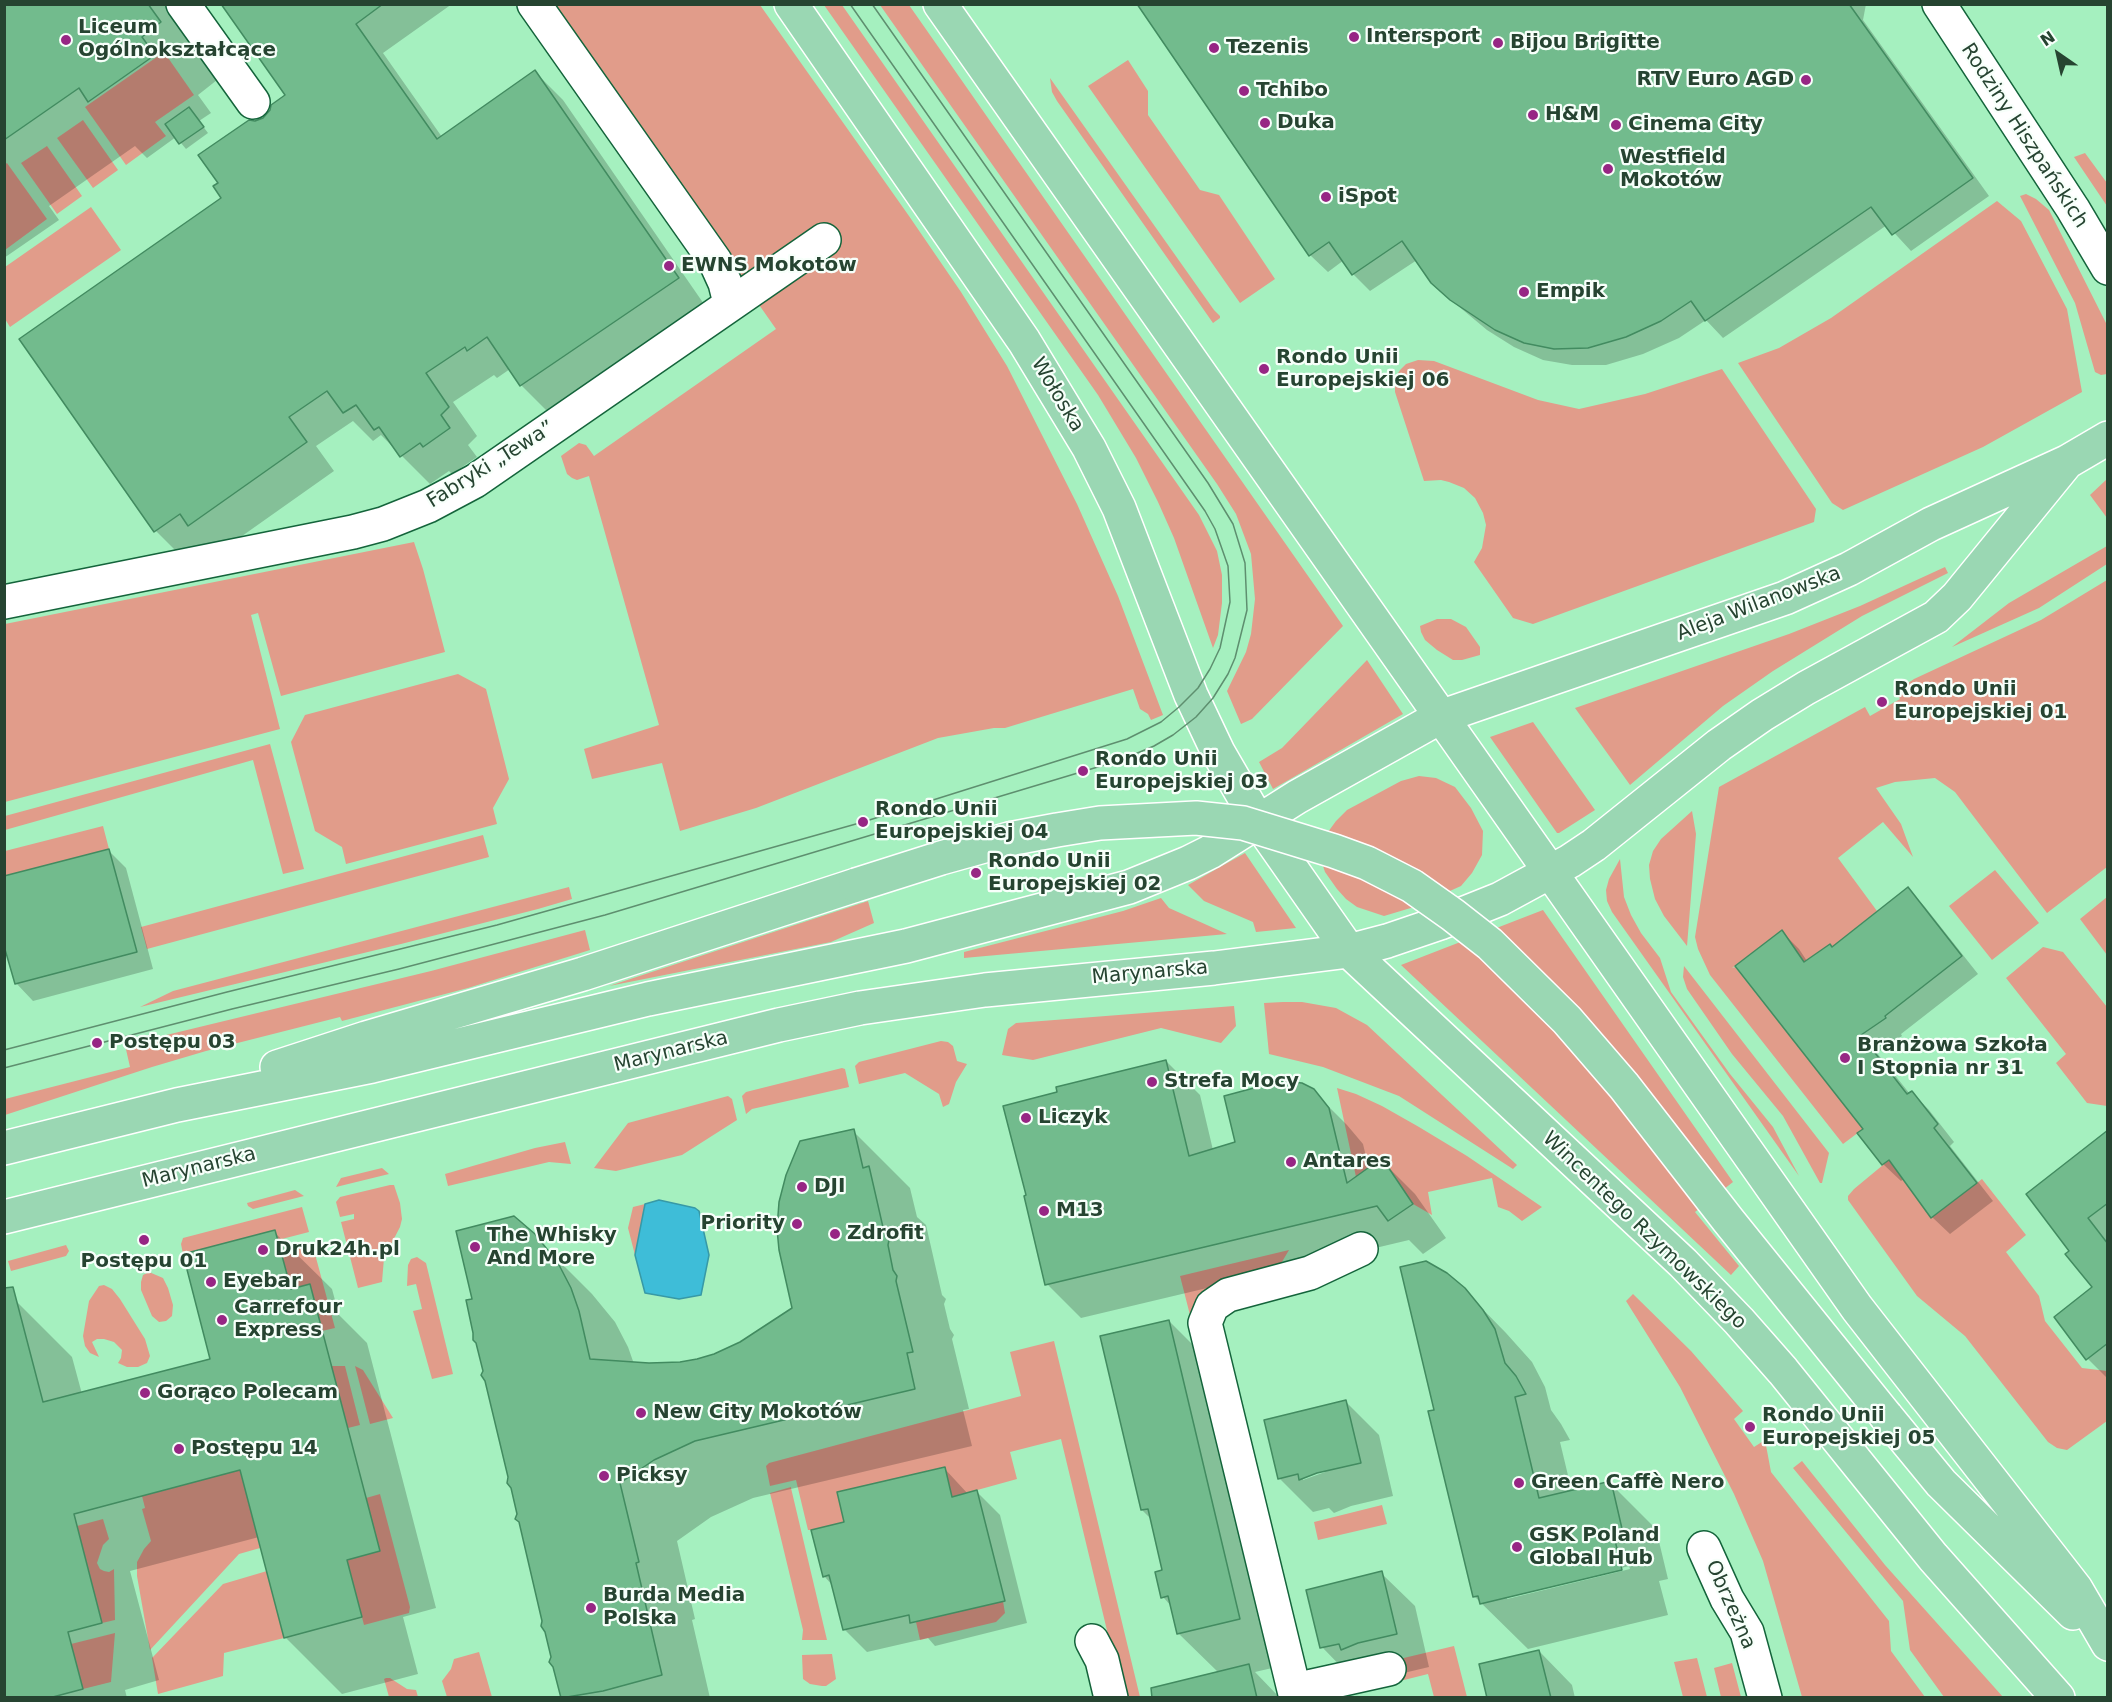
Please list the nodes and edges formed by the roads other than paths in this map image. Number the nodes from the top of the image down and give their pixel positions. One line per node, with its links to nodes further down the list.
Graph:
1 (534, 4): 9 (street)
2 (790, 4): 14 (main road, Wołoska)
3 (940, 4): 13 (main road)
4 (1939, 4): 8 (street, Rodziny Hiszpańskich)
5 (193, 8): 6 (street)
6 (253, 102)
7 (824, 240): 9 (street, Fabryki „Tewa”)
8 (2108, 268)
9 (730, 303): 12 (street, Fabryki „Tewa”)
10 (2108, 438): 11 (main road, Aleja Wilanowska)
11 (2067, 462): 13 (main road, Aleja Wilanowska); 15 (main road, Aleja Wilanowska)
12 (4, 602)
13 (1440, 717): 14 (main road, Aleja Wilanowska); 15 (main road)
14 (1258, 821): 16 (main road, Wołoska); 17 (main road)
15 (1551, 873): 16 (main road, Marynarska); 23 (main road)
16 (1349, 951): 19 (main road, Marynarska); 29 (main road, Wincentego Rzymowskiego)
17 (177, 1105): 18 (main road); 24 (main road, bridge)
18 (4, 1148)
19 (4, 1217)
20 (1361, 1249): 26 (street)
21 (1704, 1548): 28 (street, Obrzeżna)
22 (1092, 1641): 27 (street)
23 (2108, 1644)
24 (2108, 1650)
25 (1389, 1669): 26 (street)
26 (1295, 1694)
27 (1110, 1698)
28 (1765, 1698)
29 (2058, 1698)

